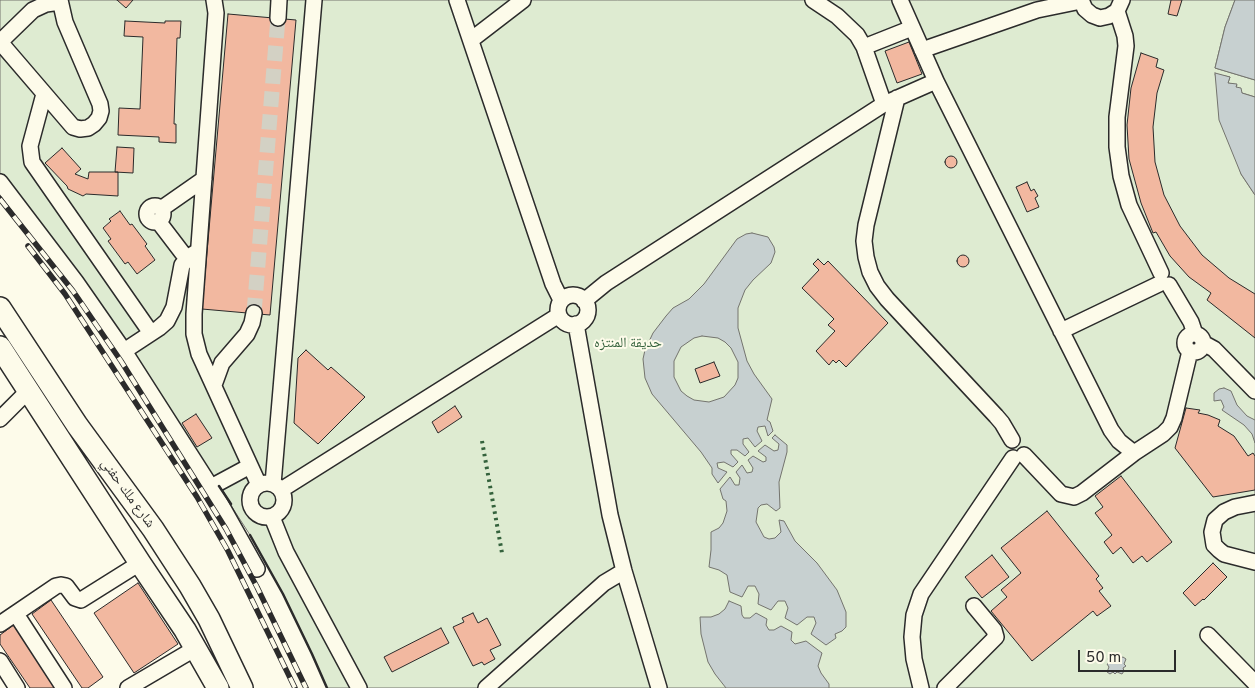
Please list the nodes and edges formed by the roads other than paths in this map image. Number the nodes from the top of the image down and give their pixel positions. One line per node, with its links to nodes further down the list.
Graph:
1 (214, 0): 20 (street)
2 (279, 0): 11 (street)
3 (314, 0): 41 (street)
4 (523, 0): 13 (street)
5 (813, 0): 15 (street)
6 (900, 0): 12 (street)
7 (1081, 0): 10 (street); 16 (street)
8 (60, 1): 14 (street); 18 (street)
9 (463, 2): 13 (street)
10 (1119, 6): 23 (street)
11 (278, 18)
12 (912, 28): 15 (street); 16 (street)
13 (471, 40): 26 (street)
14 (0, 42): 18 (street)
15 (864, 47): 19 (street)
16 (922, 50): 17 (street)
17 (936, 81): 19 (street); 29 (street)
18 (44, 94): 30 (street)
19 (890, 101): 24 (street); 39 (street)
20 (204, 179): 22 (street); 22 (street)
21 (0, 182): 33 (street)
22 (193, 255): 30 (street); 34 (street)
23 (1163, 281): 29 (street); 31 (street)
24 (584, 301): 26 (street); 28 (street)
25 (0, 308): 45 (highway, شارع ملك حفني)
26 (560, 308): 28 (street); 41 (street)
27 (254, 314): 34 (street)
28 (576, 324): 49 (street)
29 (1061, 331): 38 (street)
30 (151, 333): 33 (street)
31 (1199, 338): 36 (street); 38 (street)
32 (0, 348): 35 (highway, شارع ملك حفني)
33 (124, 351): 42 (street)
34 (214, 385): 40 (street)
35 (28, 391): 37 (street); 46 (highway, شارع ملك حفني)
36 (1255, 391)
37 (0, 419)
38 (1134, 453): 39 (street)
39 (1018, 457): 67 (street)
40 (250, 466): 41 (street); 42 (street)
41 (271, 486): 44 (street); 44 (street)
42 (211, 487): 48 (street)
43 (1255, 503): 47 (street)
44 (272, 517): 64 (street)
45 (153, 529): 46 (highway); 50 (highway, شارع ملك حفني)
46 (134, 555): 51 (highway, شارع ملك حفني); 53 (street)
47 (1255, 562)
48 (258, 570)
49 (624, 570): 65 (street); 66 (street)
50 (190, 586): 51 (highway); 63 (highway, شارع ملك حفني)
51 (164, 599): 56 (highway, شارع ملك حفني)
52 (974, 606): 68 (street)
53 (16, 614): 54 (street); 60 (street)
54 (0, 624)
55 (1208, 635): 58 (street)
56 (196, 648): 61 (street); 62 (highway, شارع ملك حفني)
57 (0, 661): 59 (street)
58 (1255, 683)
59 (17, 688)
60 (64, 688)
61 (128, 688)
62 (218, 688)
63 (242, 688)
64 (360, 688)
65 (486, 688)
66 (659, 688)
67 (921, 688)
68 (945, 688)

